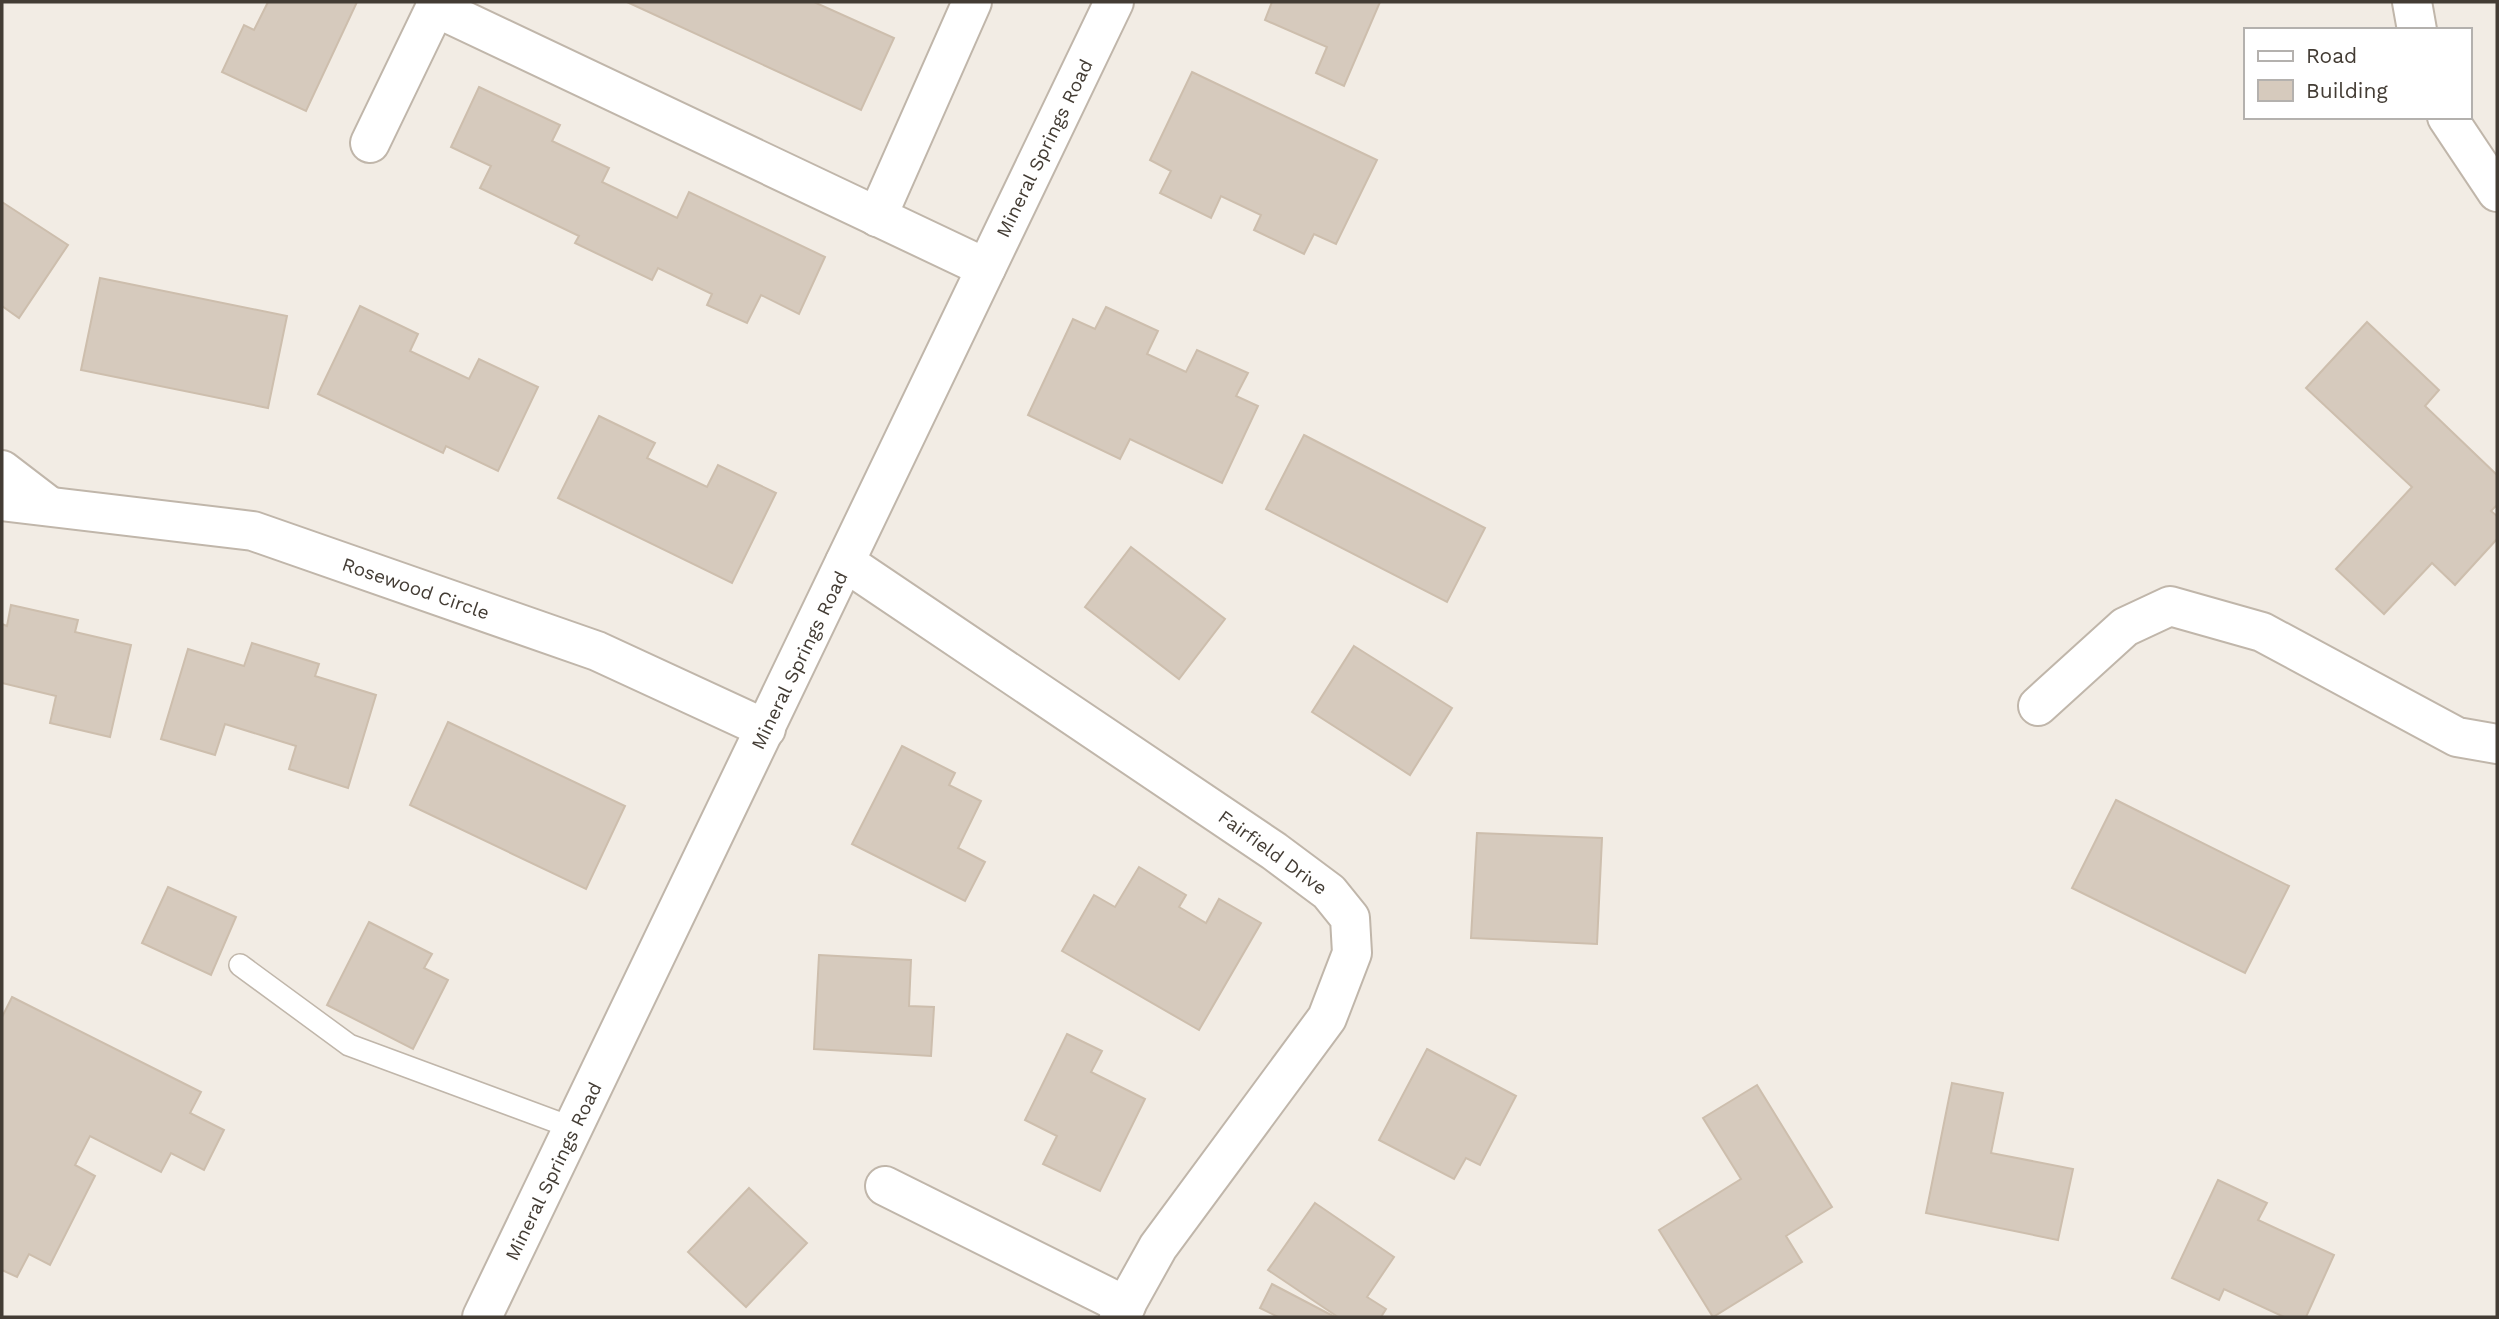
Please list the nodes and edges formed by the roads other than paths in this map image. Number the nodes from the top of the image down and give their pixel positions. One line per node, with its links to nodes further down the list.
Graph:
1 (972, 2): 9 (street)
2 (1114, 2): 10 (street, Mineral Springs Road)
3 (2412, 2): 5 (street)
4 (436, 4): 7 (street); 9 (street)
5 (2417, 28)
6 (2448, 119): 8 (street)
7 (370, 143)
8 (2497, 192)
9 (877, 217): 10 (street)
10 (986, 268): 14 (street, Mineral Springs Road)
11 (2, 470): 13 (street)
12 (2, 501): 13 (street, Rosewood Circle)
13 (51, 507): 16 (street, Rosewood Circle)
14 (845, 562): 16 (street, Mineral Springs Road); 21 (street, Fairfield Drive)
15 (2038, 706): 17 (street)
16 (766, 729): 19 (street, Mineral Springs Road)
17 (2497, 744)
18 (240, 965): 19 (lane)
19 (573, 1128): 22 (street, Mineral Springs Road)
20 (885, 1186): 21 (street, Fairfield Drive)
21 (1123, 1311)
22 (482, 1317)

